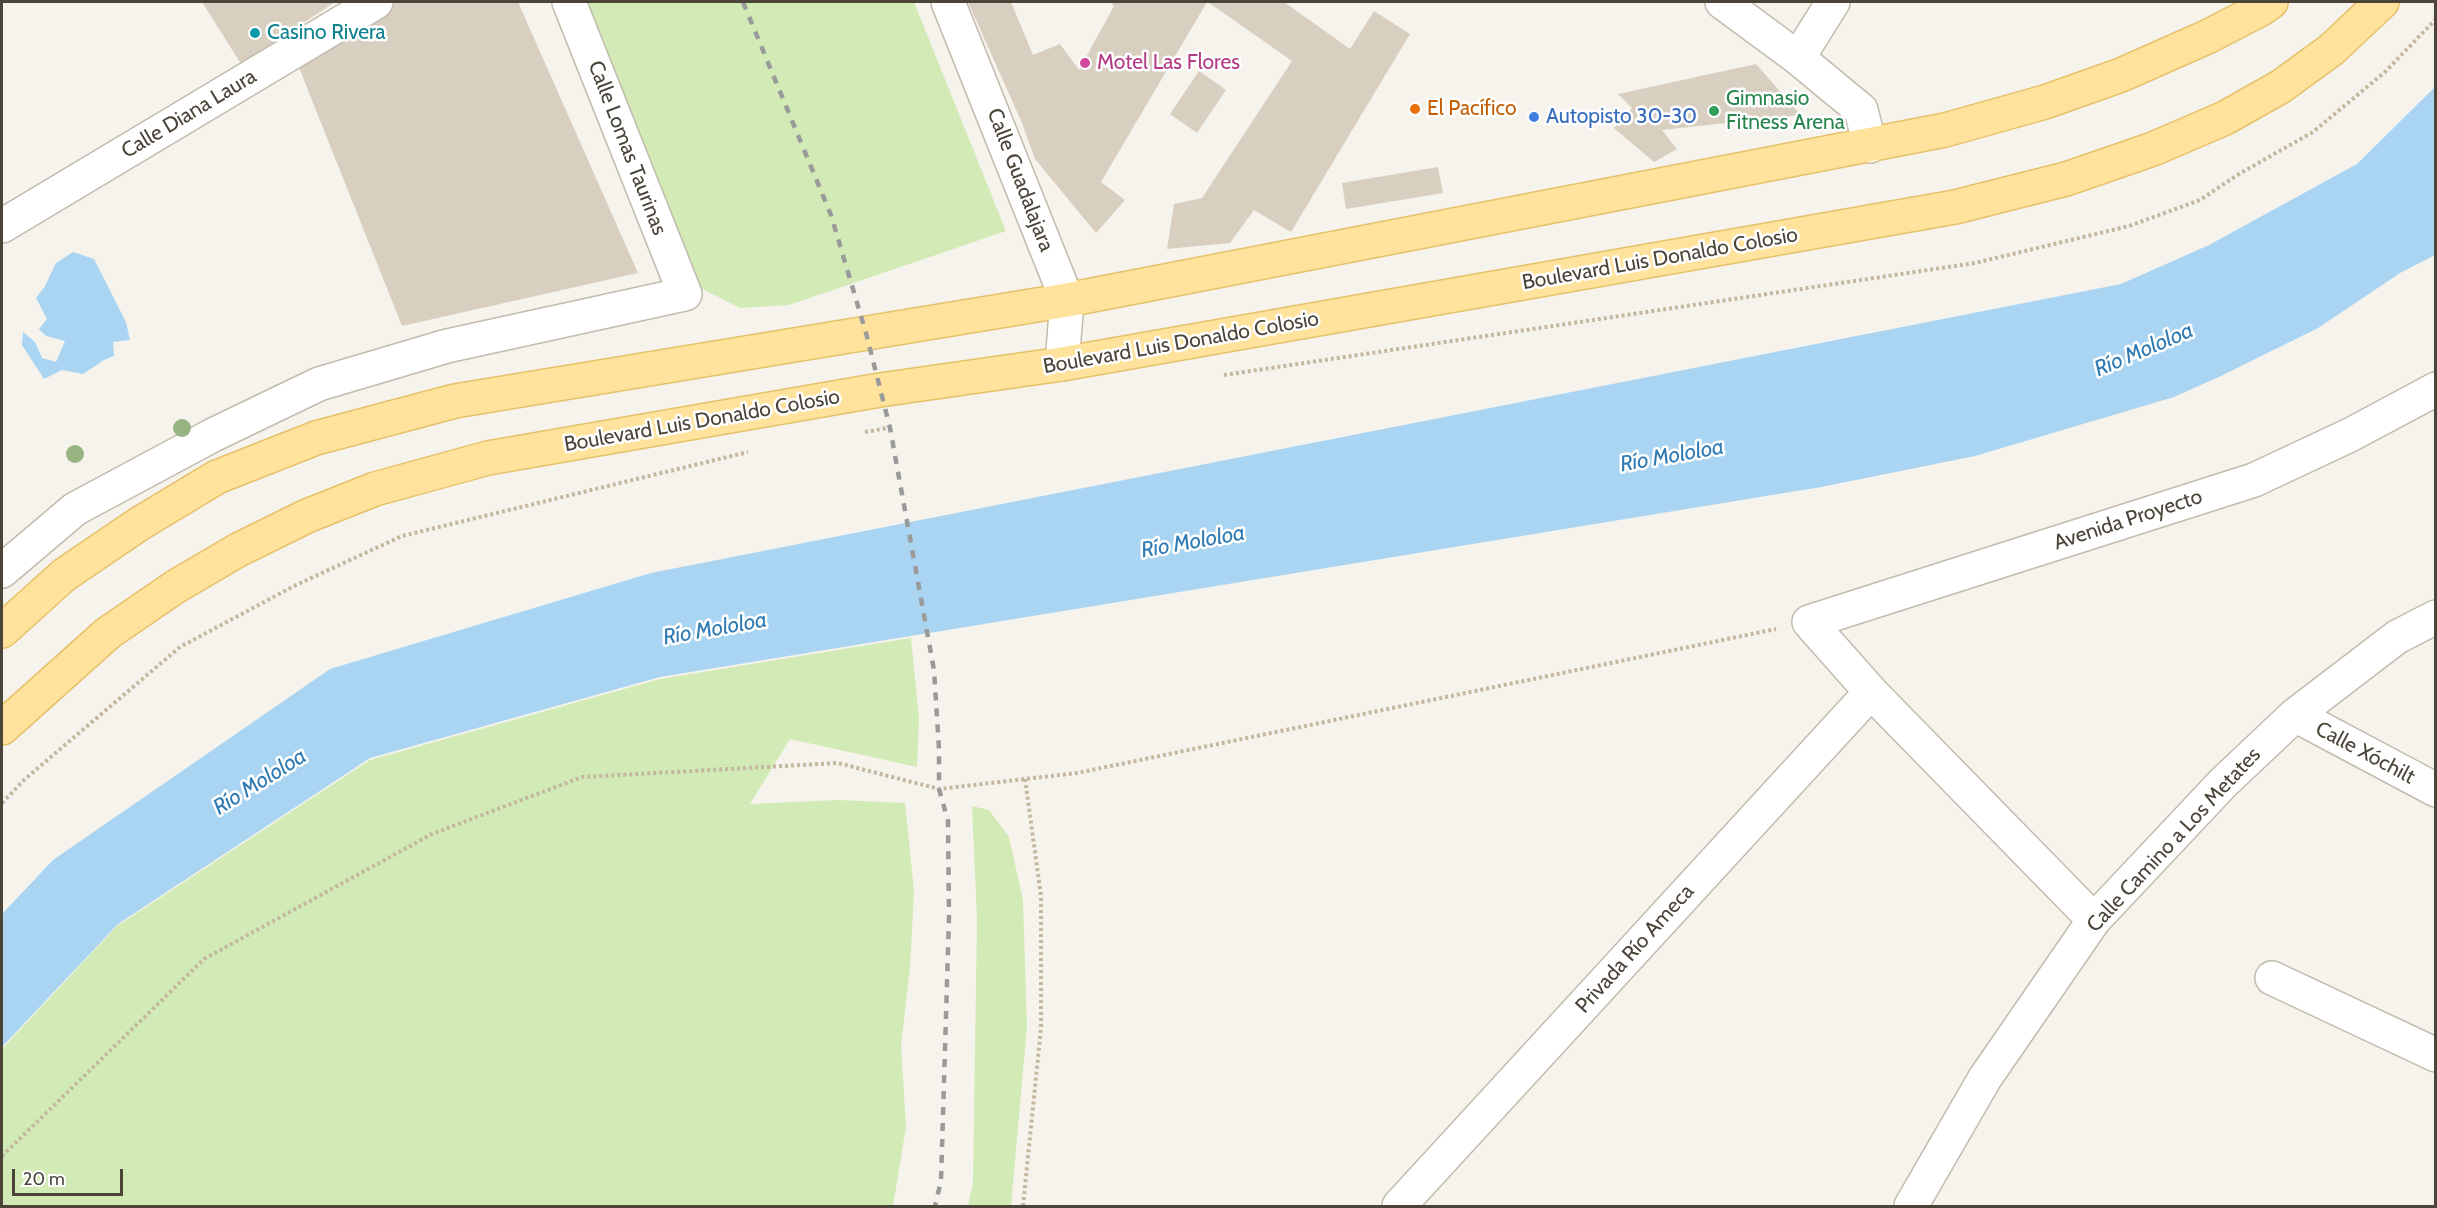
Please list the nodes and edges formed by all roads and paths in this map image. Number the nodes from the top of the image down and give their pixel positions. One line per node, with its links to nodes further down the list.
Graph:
1 (376, 2): 11 (street, Calle Diana Laura)
2 (569, 2): 19 (street, Calle Lomas Taurinas)
3 (948, 2): 12 (street, Calle Guadalajara)
4 (1722, 2): 9 (street)
5 (1833, 2): 9 (street)
6 (2271, 2): 10 (main road)
7 (2382, 2): 13 (main road, Boulevard Luis Donaldo Colosio)
8 (2436, 19): 14 (path)
9 (1798, 58): 10 (street)
10 (1870, 146): 12 (main road)
11 (2, 226)
12 (1067, 300): 13 (street, Calle Guadalajara); 22 (main road)
13 (1062, 364): 25 (main road, Boulevard Luis Donaldo Colosio)
14 (1222, 375)
15 (2436, 389): 21 (street, Avenida Proyecto)
16 (901, 426): 17 (path)
17 (856, 434)
18 (752, 451): 28 (path)
19 (2, 571)
20 (2436, 617): 24 (street, Calle Camino a Los Metates)
21 (1809, 622): 23 (street); 26 (path)
22 (2, 632)
23 (1871, 692): 29 (street); 34 (street, Privada Río Ameca)
24 (2295, 715): 27 (street, Calle Xóchilt); 29 (street, Calle Camino a Los Metates)
25 (2, 728)
26 (1025, 779): 32 (path); 33 (path)
27 (2436, 790)
28 (2, 803)
29 (2094, 920): 35 (street, Calle Camino a Los Metates)
30 (2272, 978): 31 (street)
31 (2436, 1055)
32 (2, 1156)
33 (1023, 1206)
34 (1399, 1206)
35 (1911, 1206)

